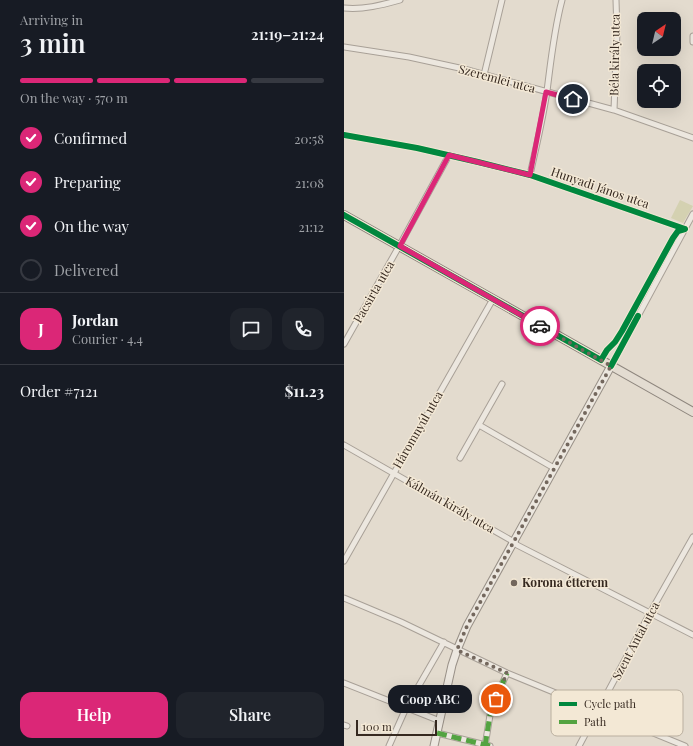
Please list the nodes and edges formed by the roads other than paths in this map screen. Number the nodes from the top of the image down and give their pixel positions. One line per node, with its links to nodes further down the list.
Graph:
1 (400, 0): 5 (street)
2 (502, 0): 9 (street)
3 (562, 0): 10 (street)
4 (616, 0): 11 (street, Béla király utca)
5 (344, 8)
6 (693, 36): 7 (street)
7 (693, 42)
8 (344, 47): 9 (street, Szeremlei utca)
9 (484, 75): 10 (street, Szeremlei utca)
10 (546, 92): 11 (street, Szeremlei utca); 15 (street)
11 (614, 110): 13 (street, Szeremlei utca)
12 (344, 135): 14 (street, Hunyadi János utca)
13 (693, 138)
14 (449, 155): 15 (street, Hunyadi János utca); 19 (street, Pacsirta utca)
15 (530, 175): 18 (street, Hunyadi János utca)
16 (693, 214): 18 (street)
17 (344, 215): 19 (main road)
18 (685, 229): 22 (street)
19 (400, 246): 20 (main road); 21 (street, Pacsirta utca)
20 (492, 299): 22 (main road); 29 (street, Háromnyúl utca)
21 (344, 344)
22 (611, 366): 24 (main road); 28 (main road)
23 (502, 384): 25 (street)
24 (693, 412)
25 (478, 425): 27 (street); 28 (street)
26 (344, 445): 29 (street, Kálmán király utca)
27 (460, 458)
28 (554, 468): 31 (main road)
29 (393, 474): 31 (street, Kálmán király utca); 32 (street, Háromnyúl utca)
30 (693, 539): 34 (street, Szent Antal utca)
31 (514, 542): 34 (street, Kálmán király utca); 37 (main road)
32 (344, 561)
33 (344, 598): 36 (street)
34 (650, 613): 35 (street, Kálmán király utca); 40 (street, Szent Antal utca)
35 (693, 635)
36 (444, 642): 37 (street); 42 (street)
37 (457, 650): 38 (street); 43 (main road)
38 (507, 673): 41 (street); 49 (street)
39 (344, 683): 42 (street)
40 (609, 690)
41 (551, 691)
42 (406, 708): 43 (street); 47 (street)
43 (440, 721): 44 (main road)
44 (437, 733): 48 (main road); 49 (street)
45 (584, 736): 50 (street, Szent Antal utca)
46 (661, 736): 51 (street)
47 (389, 746)
48 (434, 746)
49 (487, 746)
50 (579, 746)
51 (685, 746)

